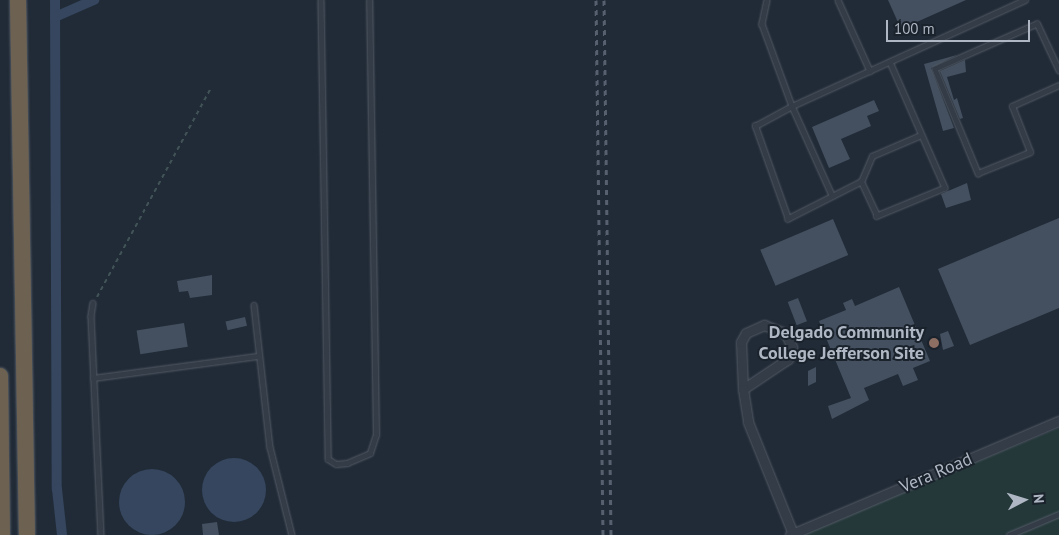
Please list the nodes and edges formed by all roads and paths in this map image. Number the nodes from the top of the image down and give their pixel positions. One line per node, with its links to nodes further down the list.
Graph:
1 (18, 0): 26 (highway)
2 (321, 0): 3 (lane)
3 (369, 0)
4 (767, 0): 12 (lane)
5 (838, 0): 8 (lane)
6 (1025, 0): 7 (lane)
7 (890, 62): 8 (lane); 13 (lane)
8 (870, 71): 12 (lane)
9 (1059, 71): 10 (lane)
10 (1059, 85)
11 (211, 88): 16 (path)
12 (792, 106): 15 (lane); 15 (lane)
13 (921, 135): 14 (lane); 14 (lane)
14 (861, 182): 15 (lane)
15 (832, 195)
16 (93, 303): 20 (lane)
17 (254, 305): 18 (lane)
18 (257, 356): 20 (lane); 28 (lane)
19 (0, 376): 25 (highway)
20 (93, 378): 27 (lane)
21 (743, 389): 21 (street); 24 (street)
22 (1059, 421): 24 (street, Vera Road)
23 (1059, 514): 29 (lane)
24 (791, 534)
25 (2, 535)
26 (27, 535)
27 (101, 535)
28 (292, 535)
29 (1009, 535)

